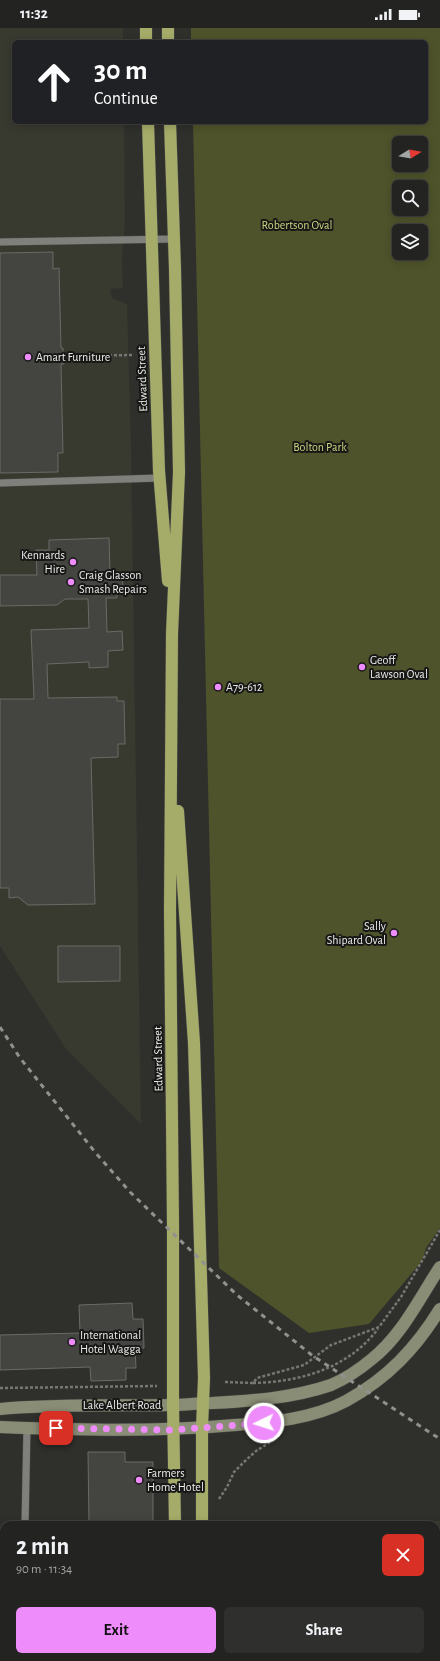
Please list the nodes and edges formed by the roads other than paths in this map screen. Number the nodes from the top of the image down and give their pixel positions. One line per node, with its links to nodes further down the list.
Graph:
1 (146, 28): 3 (highway)
2 (168, 28): 4 (highway)
3 (146, 40)
4 (168, 40)
5 (148, 124): 8 (highway, Edward Street)
6 (170, 124): 7 (highway, Edward Street)
7 (174, 239): 8 (lane); 12 (highway, Edward Street)
8 (152, 240): 9 (lane); 10 (highway, Edward Street)
9 (0, 242)
10 (159, 478): 11 (lane); 12 (highway, Edward Street)
11 (0, 483)
12 (172, 634): 13 (highway, Edward Street)
13 (172, 712): 16 (highway, Edward Street); 17 (highway, Edward Street)
14 (440, 1267): 16 (street, Lake Albert Road)
15 (440, 1309): 21 (street, Lake Albert Road)
16 (203, 1403): 17 (street, Lake Albert Road); 21 (highway, Edward Street)
17 (172, 1405): 18 (street, Lake Albert Road); 22 (highway, Edward Street)
18 (0, 1409)
19 (0, 1427): 20 (street, Lake Albert Road)
20 (27, 1428): 22 (street, Lake Albert Road); 23 (lane)
21 (202, 1428): 22 (street, Lake Albert Road); 25 (highway, Edward Street)
22 (173, 1430): 24 (highway, Edward Street)
23 (26, 1521)
24 (175, 1521)
25 (202, 1521)

